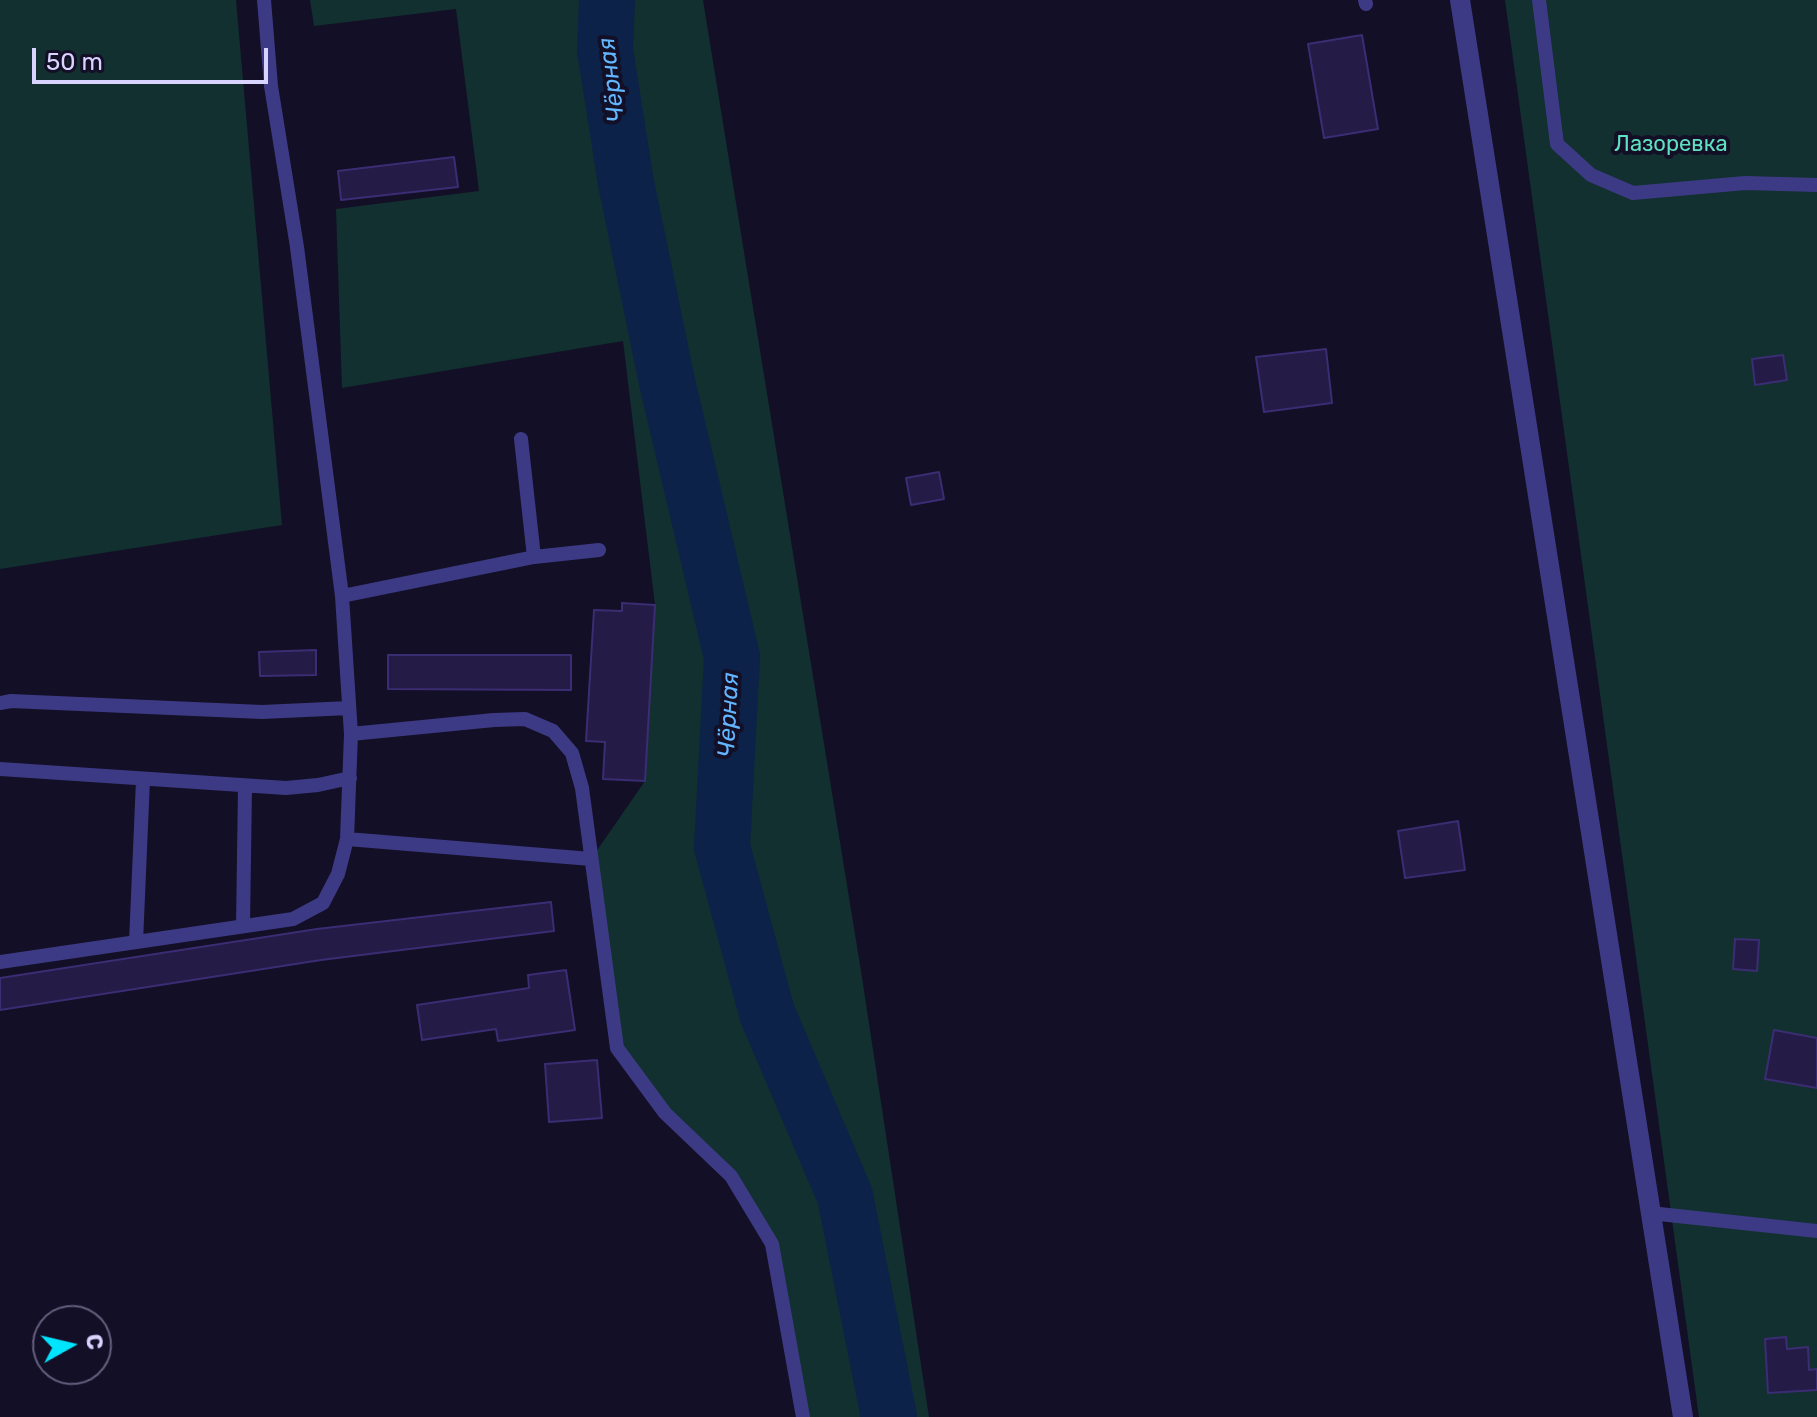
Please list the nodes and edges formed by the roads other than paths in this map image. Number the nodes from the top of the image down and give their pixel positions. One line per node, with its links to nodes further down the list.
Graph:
1 (264, 0): 8 (lane)
2 (1460, 0): 21 (street)
3 (1539, 0): 4 (lane)
4 (1817, 185)
5 (521, 439): 7 (lane)
6 (599, 550): 7 (lane)
7 (534, 557): 8 (lane)
8 (342, 596): 10 (lane)
9 (0, 703): 10 (lane)
10 (349, 708): 11 (lane)
11 (351, 734): 13 (lane); 17 (lane)
12 (0, 769): 14 (lane)
13 (350, 778): 15 (lane); 16 (lane)
14 (143, 780): 15 (lane); 19 (lane)
15 (245, 786): 18 (lane)
16 (347, 839): 17 (lane); 18 (lane)
17 (591, 859): 23 (lane)
18 (243, 926): 19 (lane)
19 (136, 942): 20 (lane)
20 (0, 962)
21 (1650, 1213): 22 (lane); 24 (street)
22 (1817, 1231)
23 (803, 1417)
24 (1683, 1417)

